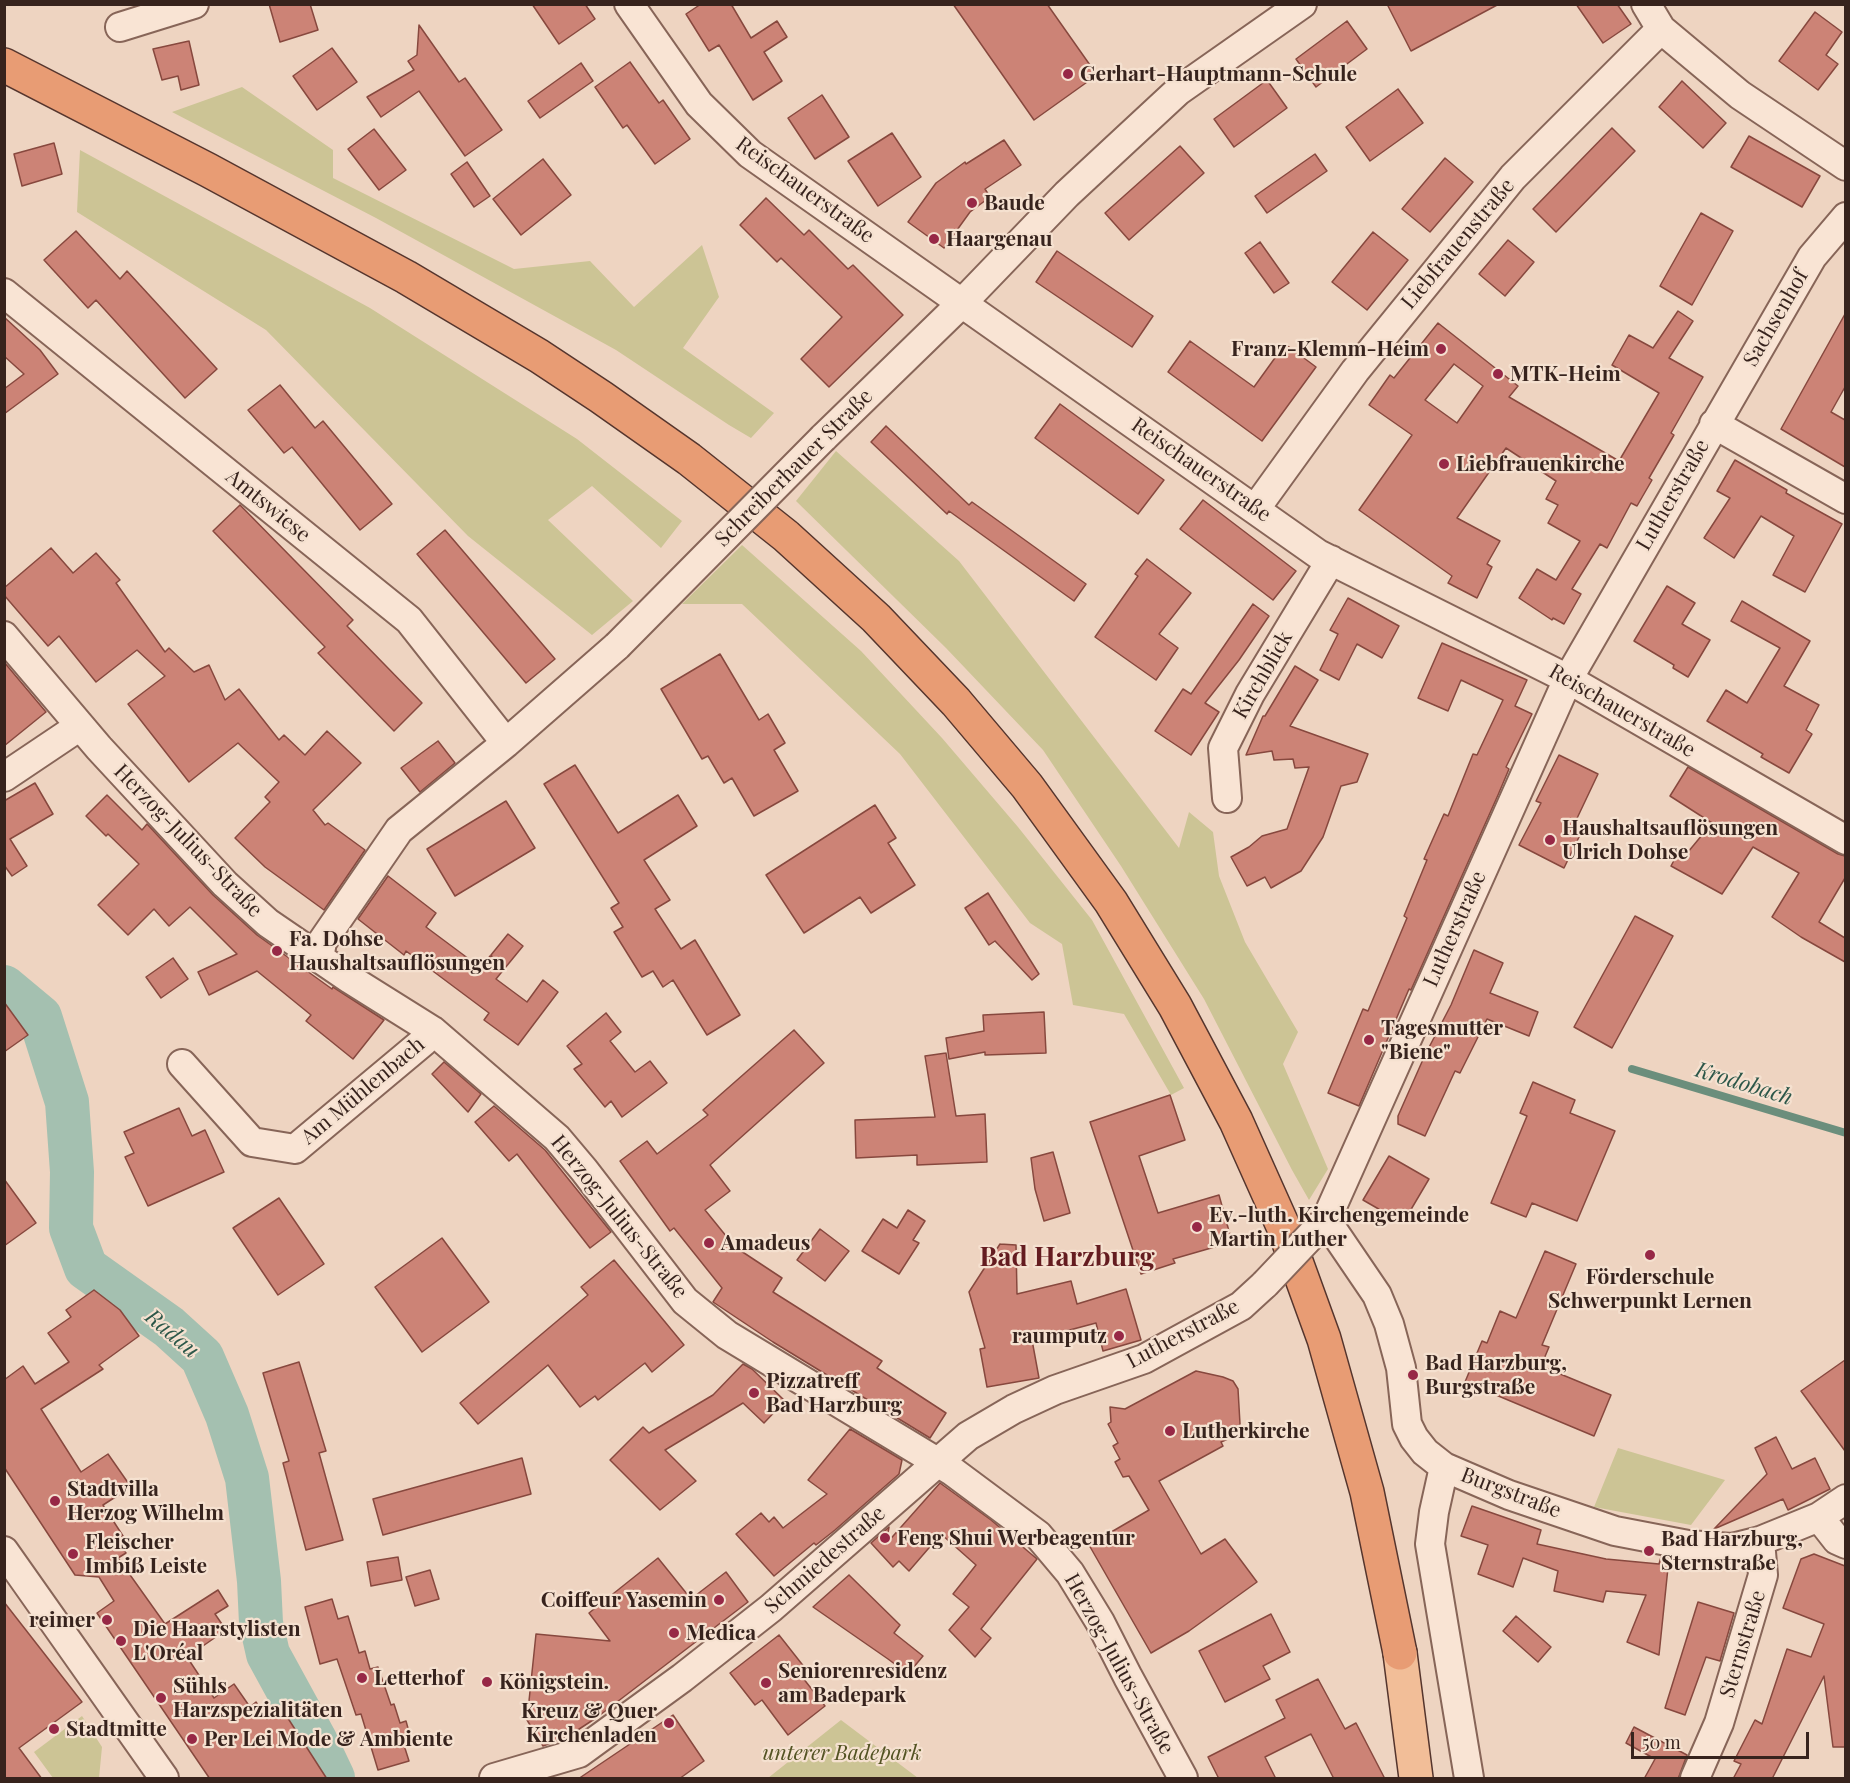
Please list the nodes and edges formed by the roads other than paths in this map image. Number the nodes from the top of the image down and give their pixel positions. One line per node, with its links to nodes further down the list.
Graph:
1 (194, 4): 5 (street)
2 (630, 4): 11 (street, Reischauerstraße)
3 (1302, 4): 11 (street, Schreiberhauer Straße)
4 (1646, 4): 6 (street)
5 (120, 27)
6 (1661, 29): 8 (street); 14 (street, Liebfrauenstraße)
7 (6, 64): 34 (highway)
8 (1845, 166)
9 (1845, 217): 12 (street, Sachsenhof)
10 (4, 293): 19 (street, Amtswiese)
11 (962, 303): 14 (street, Reischauerstraße); 19 (street, Schreiberhauer Straße, bridge)
12 (1714, 424): 13 (street); 17 (street, Lutherstraße)
13 (1845, 499)
14 (1256, 508): 15 (street, Reischauerstraße)
15 (1331, 560): 17 (street, Reischauerstraße); 21 (street, Kirchblick)
16 (4, 636): 18 (street, Herzog-Julius-Straße)
17 (1568, 679): 22 (street, Reischauerstraße); 26 (street, Lutherstraße)
18 (80, 726): 20 (street); 23 (street, Herzog-Julius-Straße)
19 (506, 743): 23 (street, Schreiberhauer Straße)
20 (4, 777)
21 (1227, 798)
22 (1845, 840)
23 (319, 958): 24 (street, Herzog-Julius-Straße)
24 (433, 1031): 25 (street, Am Mühlenbach); 27 (street, Herzog-Julius-Straße)
25 (182, 1064)
26 (1322, 1224): 27 (street, Lutherstraße, bridge); 28 (street, Burgstraße)
27 (936, 1462): 36 (street, Schmiedestraße); 37 (street, Herzog-Julius-Straße)
28 (1444, 1467): 31 (street, Burgstraße); 39 (street)
29 (1845, 1499): 30 (street, Burgstraße)
30 (1819, 1517): 31 (street, Burgstraße); 32 (street)
31 (1760, 1541): 40 (street, Sternstraße)
32 (1845, 1544)
33 (4, 1551): 35 (street)
34 (1400, 1653): 38 (main road)
35 (164, 1779)
36 (495, 1779)
37 (1183, 1779)
38 (1416, 1779)
39 (1469, 1779)
40 (1695, 1779)

